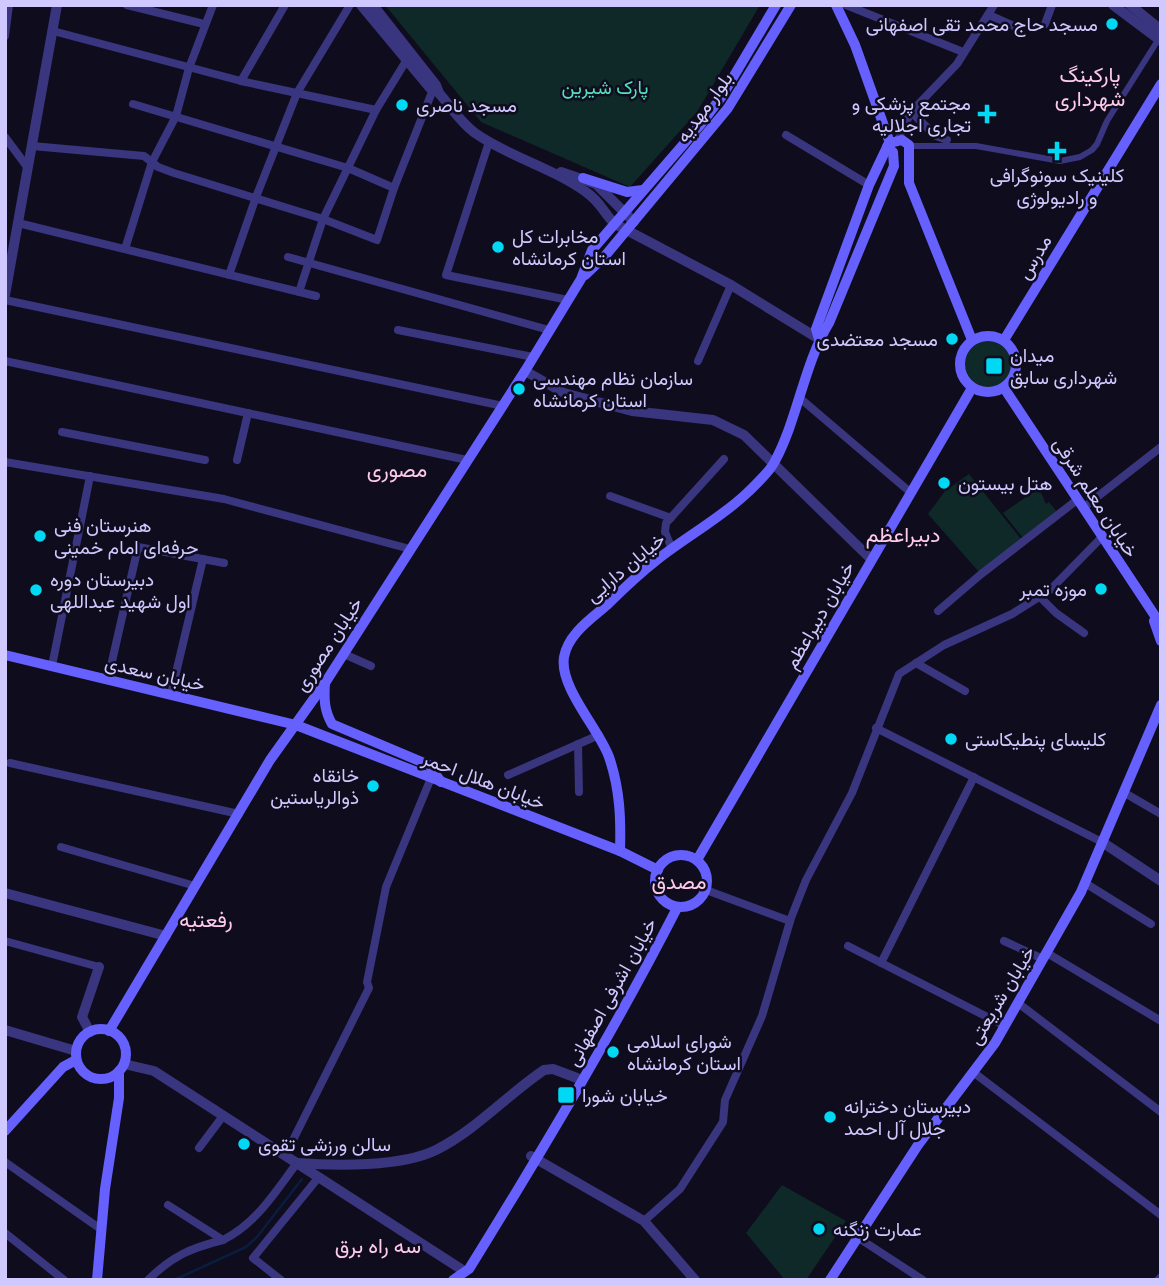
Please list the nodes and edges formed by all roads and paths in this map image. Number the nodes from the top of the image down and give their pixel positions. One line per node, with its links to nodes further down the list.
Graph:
1 (9, 5): 22 (street)
2 (57, 5): 21 (street)
3 (127, 5): 18 (street)
4 (213, 5): 18 (street)
5 (285, 5): 27 (street)
6 (350, 5): 30 (street)
7 (361, 5): 25 (street)
8 (373, 5): 29 (street)
9 (776, 5): 35 (main road, بلوار مهدیه)
10 (791, 5): 36 (main road, بلوار مهدیه)
11 (836, 5): 41 (main road)
12 (846, 5): 24 (street)
13 (994, 5): 17 (street)
14 (1052, 5): 19 (street)
15 (1113, 5): 23 (street)
16 (1130, 5): 23 (street)
17 (989, 15): 20 (street); 24 (street)
18 (204, 24): 26 (street)
19 (1045, 24)
20 (1016, 27)
21 (53, 31): 26 (street); 43 (street)
22 (5, 36)
23 (1160, 37): 44 (street)
24 (963, 52): 33 (street)
25 (406, 61): 29 (street); 32 (street)
26 (189, 68): 27 (street); 34 (street)
27 (241, 81): 30 (street)
28 (1161, 84): 74 (main road, مدرس)
29 (436, 89): 40 (street); 52 (street)
30 (297, 93): 32 (street); 42 (street)
31 (133, 104): 34 (street)
32 (376, 110): 47 (street)
33 (911, 112): 39 (street); 41 (street)
34 (176, 116): 42 (street); 45 (street)
35 (701, 124): 36 (main road); 53 (main road, بلوار مهدیه)
36 (711, 131): 59 (main road, بلوار مهدیه)
37 (786, 135): 50 (street)
38 (5, 137): 46 (street)
39 (947, 139)
40 (489, 142): 48 (street); 69 (street)
41 (892, 143): 44 (main road); 50 (main road, خیابان دارایی); 51 (main road, خیابان دارایی)
42 (276, 145): 47 (street); 54 (street)
43 (32, 146): 45 (street); 46 (street)
44 (909, 151): 73 (main road)
45 (152, 162): 54 (street); 60 (street)
46 (28, 168): 57 (street)
47 (348, 168): 52 (street); 56 (street)
48 (549, 169): 49 (street); 58 (street)
49 (583, 178): 53 (main road); 55 (street)
50 (871, 180): 51 (main road); 72 (main road, خیابان دارایی)
51 (886, 182): 72 (main road, خیابان دارایی)
52 (394, 188): 56 (street)
53 (643, 190): 55 (main road, بلوار مهدیه)
54 (256, 197): 56 (street); 63 (street)
55 (623, 214): 58 (main road, خیابان مصوری); 59 (street)
56 (323, 219): 62 (street)
57 (18, 223): 60 (street); 68 (street)
58 (615, 224): 59 (street); 64 (main road, خیابان مصوری)
59 (630, 226): 64 (main road, خیابان مصوری); 65 (street)
60 (125, 249): 63 (street)
61 (288, 257): 62 (street)
62 (309, 263): 66 (street); 71 (street)
63 (229, 275): 66 (street)
64 (581, 279): 69 (main road, خیابان مصوری)
65 (731, 285): 72 (street); 77 (street)
66 (299, 292): 67 (street)
67 (316, 296)
68 (5, 298): 82 (street)
69 (568, 299): 71 (main road, خیابان مصوری)
70 (398, 330): 75 (street)
71 (549, 330): 75 (main road, خیابان مصوری)
72 (819, 339): 81 (main road, خیابان دارایی)
73 (972, 340): 74 (main road); 79 (main road)
74 (1004, 340): 80 (main road)
75 (533, 357): 78 (main road, خیابان مصوری)
76 (5, 361): 83 (street)
77 (698, 361)
78 (524, 371): 82 (main road, خیابان مصوری); 91 (street)
79 (972, 388): 80 (main road); 93 (main road, خیابان دبیراعظم)
80 (1004, 388): 95 (main road, خیابان معلم شرقی)
81 (801, 399): 91 (main road, خیابان دارایی); 93 (street)
82 (503, 406): 89 (main road, خیابان مصوری)
83 (248, 413): 88 (street); 89 (street)
84 (62, 432): 87 (street)
85 (1161, 447): 95 (street)
86 (724, 459): 96 (street)
87 (205, 460)
88 (237, 460)
89 (467, 460): 98 (main road, خیابان مصوری)
90 (5, 462): 92 (street)
91 (775, 463): 99 (main road, خیابان دارایی); 101 (street)
92 (90, 476): 98 (street); 112 (street)
93 (910, 492): 101 (main road, خیابان دبیراعظم)
94 (610, 496): 96 (street)
95 (1080, 504): 97 (main road, خیابان معلم شرقی); 104 (street)
96 (671, 518): 99 (street)
97 (1102, 537): 103 (street); 105 (main road, خیابان معلم شرقی)
98 (410, 549): 109 (main road, خیابان مصوری)
99 (672, 549): 121 (main road, خیابان دارایی)
100 (202, 559): 102 (street); 114 (street); 117 (street)
101 (871, 559): 134 (main road, خیابان دبیراعظم)
102 (224, 563)
103 (1040, 597): 107 (street); 111 (street)
104 (938, 611)
105 (1150, 612): 106 (main road, خیابان معلم شرقی); 108 (main road)
106 (1161, 625)
107 (1084, 633)
108 (1161, 641)
109 (344, 654): 113 (street); 115 (main road, خیابان مصوری)
110 (5, 655): 112 (main road, خیابان سعدی)
111 (916, 663): 116 (street); 120 (street)
112 (52, 666): 114 (main road, خیابان سعدی)
113 (371, 666)
114 (108, 679): 117 (main road, خیابان سعدی)
115 (325, 683): 119 (main road, خیابان مصوری); 126 (main road)
116 (965, 691)
117 (171, 694): 119 (main road, خیابان سعدی)
118 (1161, 705): 128 (main road, خیابان شریعتی)
119 (296, 724): 126 (main road, خیابان هلال احمر); 129 (main road, خیابان مصوری)
120 (876, 728): 125 (street); 142 (street)
121 (599, 735): 122 (street); 133 (main road, خیابان دارایی)
122 (578, 744): 124 (street); 127 (street)
123 (10, 763): 129 (street)
124 (508, 775)
125 (974, 777): 131 (street); 149 (street)
126 (436, 780): 133 (main road, خیابان هلال احمر); 165 (street)
127 (579, 792)
128 (1123, 792): 130 (street); 131 (main road, خیابان شریعتی)
129 (239, 814): 138 (main road, خیابان مصوری)
130 (1161, 814)
131 (1102, 842): 136 (street); 137 (main road, خیابان شریعتی)
132 (61, 846): 138 (street)
133 (620, 851): 135 (main road, خیابان هلال احمر)
134 (696, 860): 135 (main road); 139 (main road)
135 (657, 870): 141 (main road)
136 (1161, 881)
137 (1085, 883): 143 (street); 148 (main road, خیابان شریعتی)
138 (195, 886): 144 (main road, خیابان مصوری)
139 (706, 890): 141 (main road); 142 (street)
140 (5, 893): 144 (street)
141 (674, 906): 160 (main road, خیابان اشرفی اصفهانی); 166 (main road, خیابان اشرفی اصفهانی)
142 (790, 921): 172 (street)
143 (1151, 924)
144 (166, 936): 155 (main road, خیابان مصوری)
145 (1004, 940): 148 (street)
146 (5, 941): 150 (street)
147 (848, 946): 149 (street)
148 (1045, 956): 151 (main road, خیابان شریعتی); 152 (street)
149 (881, 963): 153 (street)
150 (99, 967): 156 (street)
151 (1018, 1003): 153 (main road, خیابان شریعتی); 161 (street)
152 (1161, 1021)
153 (1005, 1026): 159 (main road, خیابان شریعتی)
154 (5, 1030): 157 (street)
155 (109, 1031): 156 (main road); 158 (main road)
156 (90, 1032): 157 (main road)
157 (76, 1056): 158 (main road); 163 (main road)
158 (122, 1067): 162 (street); 173 (main road)
159 (973, 1072): 171 (street); 175 (main road, خیابان شریعتی)
160 (577, 1078): 166 (main road, خیابان اشرفی اصفهانی); 168 (street)
161 (1161, 1112)
162 (223, 1116): 164 (street); 165 (street)
163 (5, 1131)
164 (199, 1148)
165 (285, 1156): 168 (street)
166 (534, 1158): 172 (street); 177 (main road, خیابان اشرفی اصفهانی)
167 (5, 1162): 173 (street)
168 (297, 1163): 169 (street); 176 (street)
169 (318, 1178): 177 (street); 181 (street)
170 (168, 1205): 176 (street)
171 (1161, 1215)
172 (644, 1221): 183 (street)
173 (102, 1230): 179 (main road)
174 (5, 1233): 178 (street)
175 (857, 1237): 184 (main road, خیابان شریعتی); 185 (street)
176 (223, 1240): 180 (street)
177 (464, 1271): 182 (main road, خیابان اشرفی اصفهانی)
178 (64, 1280)
179 (97, 1280)
180 (148, 1280)
181 (281, 1280)
182 (453, 1280)
183 (695, 1280)
184 (830, 1280)
185 (923, 1280)

